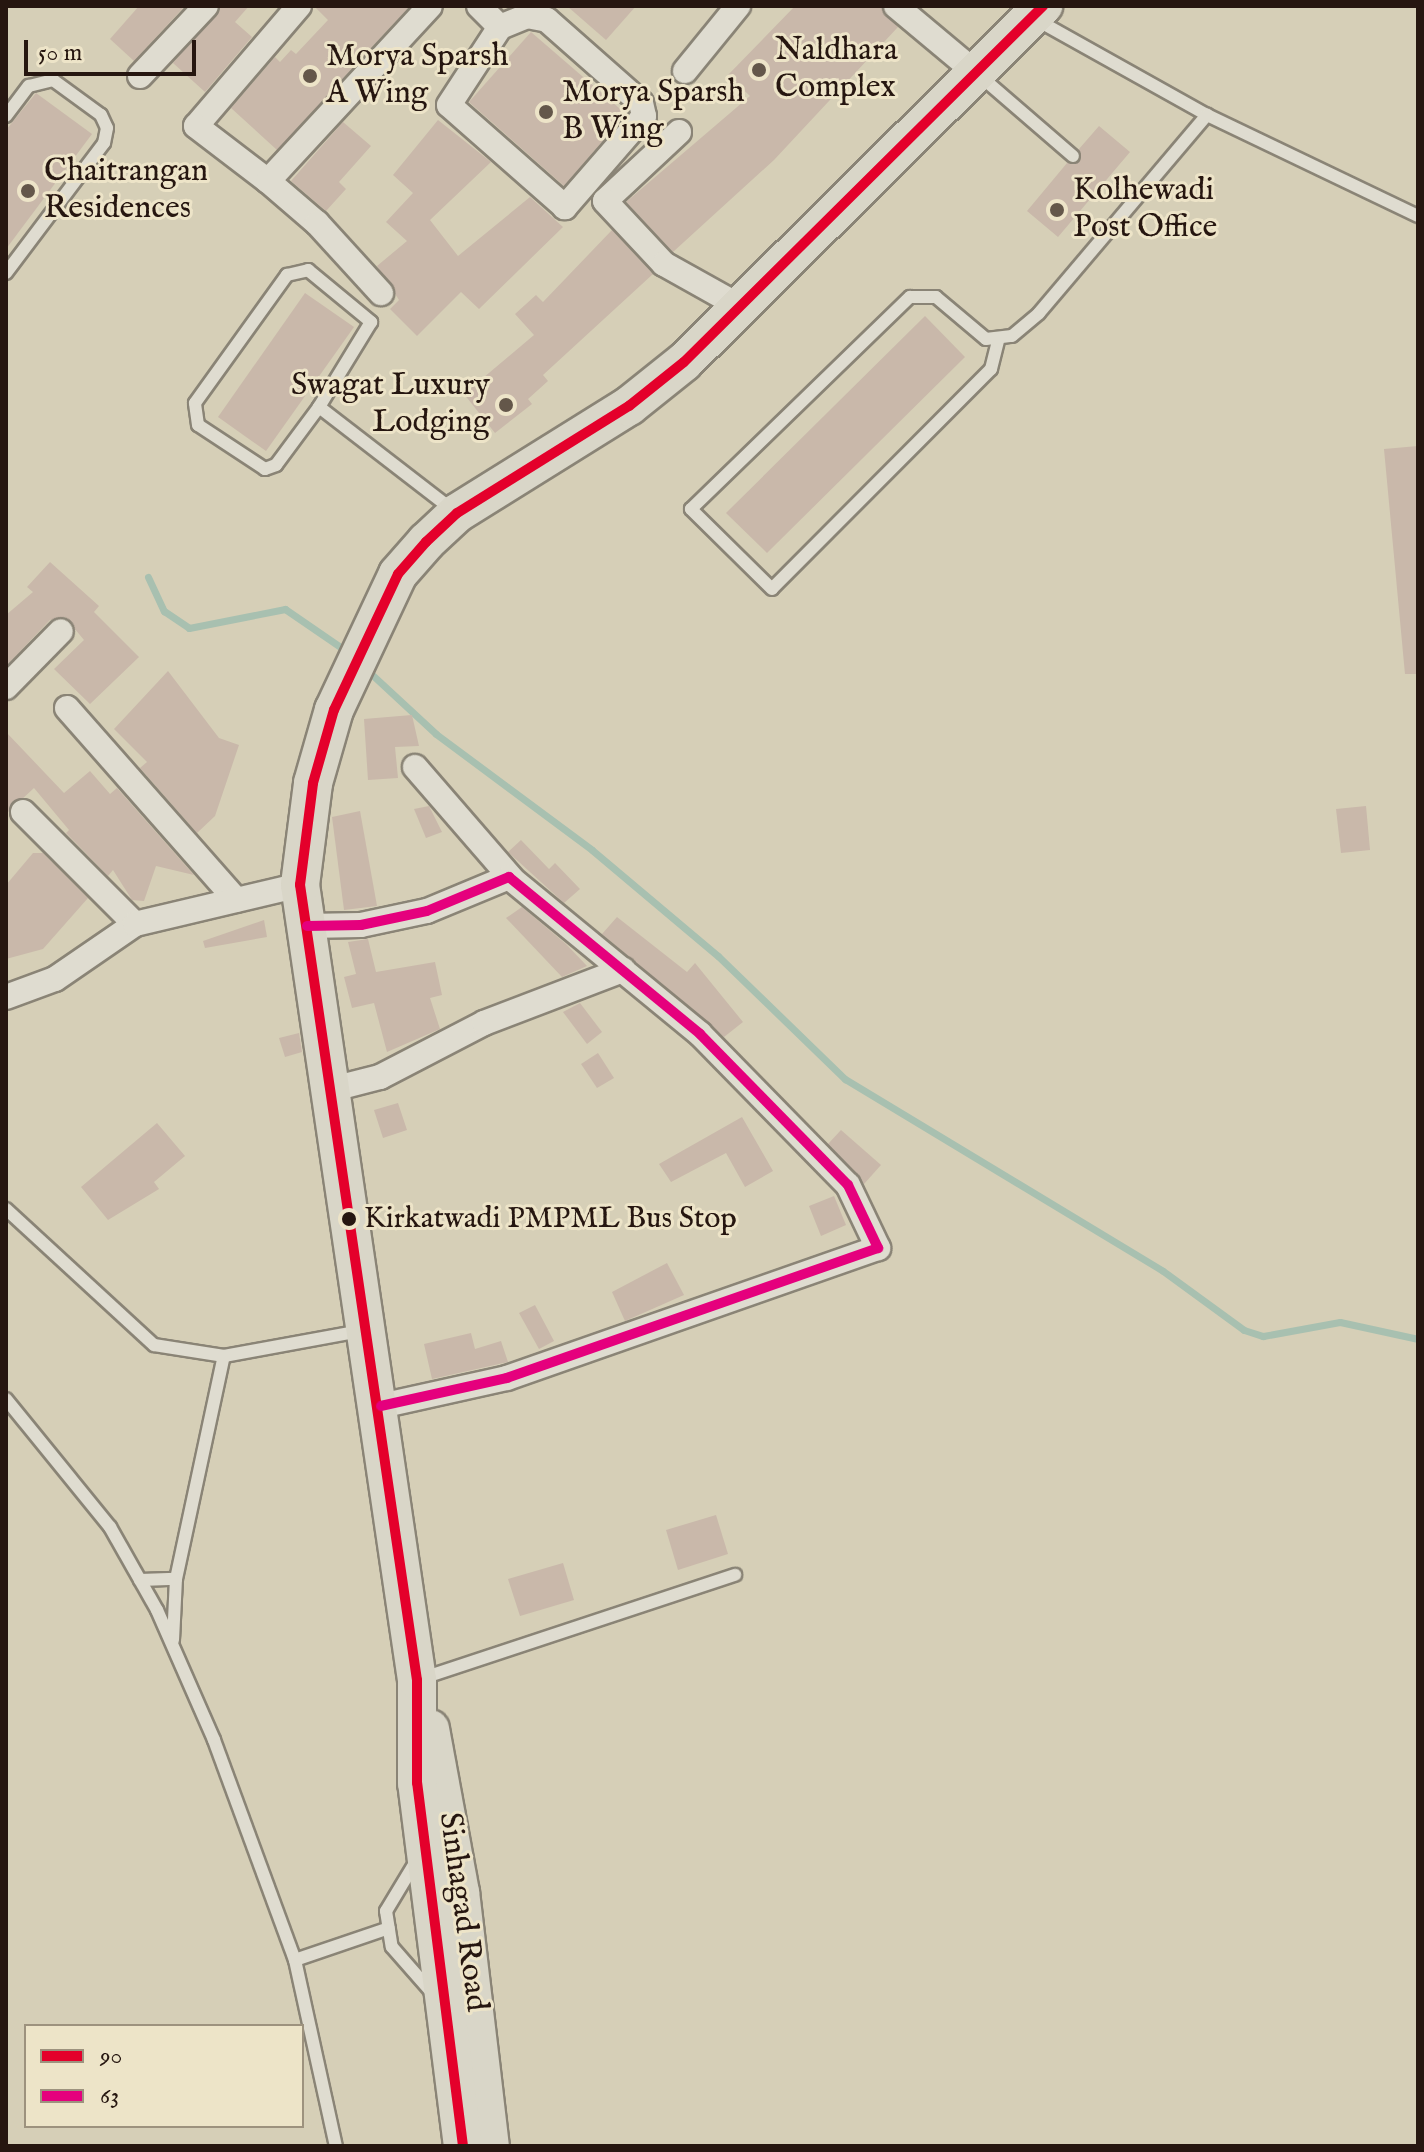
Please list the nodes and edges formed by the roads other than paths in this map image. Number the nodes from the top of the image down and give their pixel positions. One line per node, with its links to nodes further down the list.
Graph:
1 (206, 6): 11 (street)
2 (299, 6): 16 (street)
3 (430, 6): 16 (street)
4 (479, 6): 8 (street)
5 (738, 6): 9 (street)
6 (896, 6): 10 (street)
7 (1031, 10): 10 (main road, Sinhagad Road); 12 (lane)
8 (500, 27): 8 (street)
9 (685, 71)
10 (976, 73): 15 (lane); 20 (main road, Sinhagad Road)
11 (140, 76)
12 (1207, 115): 17 (lane); 21 (lane)
13 (6, 116): 18 (lane)
14 (679, 132): 20 (street)
15 (1073, 156)
16 (268, 181): 19 (street)
17 (1418, 216)
18 (6, 273)
19 (381, 293)
20 (741, 307): 23 (main road, Sinhagad Road)
21 (998, 341): 21 (lane)
22 (319, 407): 22 (lane); 23 (lane)
23 (457, 513): 30 (main road, Sinhagad Road)
24 (61, 631): 25 (street)
25 (6, 687)
26 (67, 708): 31 (street)
27 (415, 767): 29 (street)
28 (23, 812): 32 (street)
29 (512, 879): 33 (street); 34 (street)
30 (300, 885): 31 (street); 33 (main road, Sinhagad Road)
31 (236, 900): 32 (street)
32 (135, 924): 35 (street)
33 (307, 926): 36 (main road, Sinhagad Road)
34 (623, 970): 36 (street); 41 (street)
35 (6, 997)
36 (325, 1091): 38 (main road, Sinhagad Road)
37 (6, 1209): 39 (lane)
38 (367, 1329): 39 (lane); 41 (main road, Sinhagad Road)
39 (224, 1356): 43 (lane)
40 (6, 1399): 44 (lane)
41 (381, 1406): 46 (main road, Sinhagad Road)
42 (735, 1575): 46 (lane)
43 (176, 1579): 44 (lane); 45 (lane)
44 (140, 1580): 45 (lane)
45 (173, 1646): 49 (lane)
46 (417, 1680): 47 (main road, Sinhagad Road); 53 (main road, Sinhagad Road)
47 (425, 1846): 48 (lane); 50 (main road, Sinhagad Road)
48 (389, 1928): 49 (lane); 50 (lane)
49 (295, 1960): 51 (lane)
50 (444, 2007): 52 (main road, Sinhagad Road)
51 (336, 2146)
52 (463, 2146)
53 (490, 2146)

